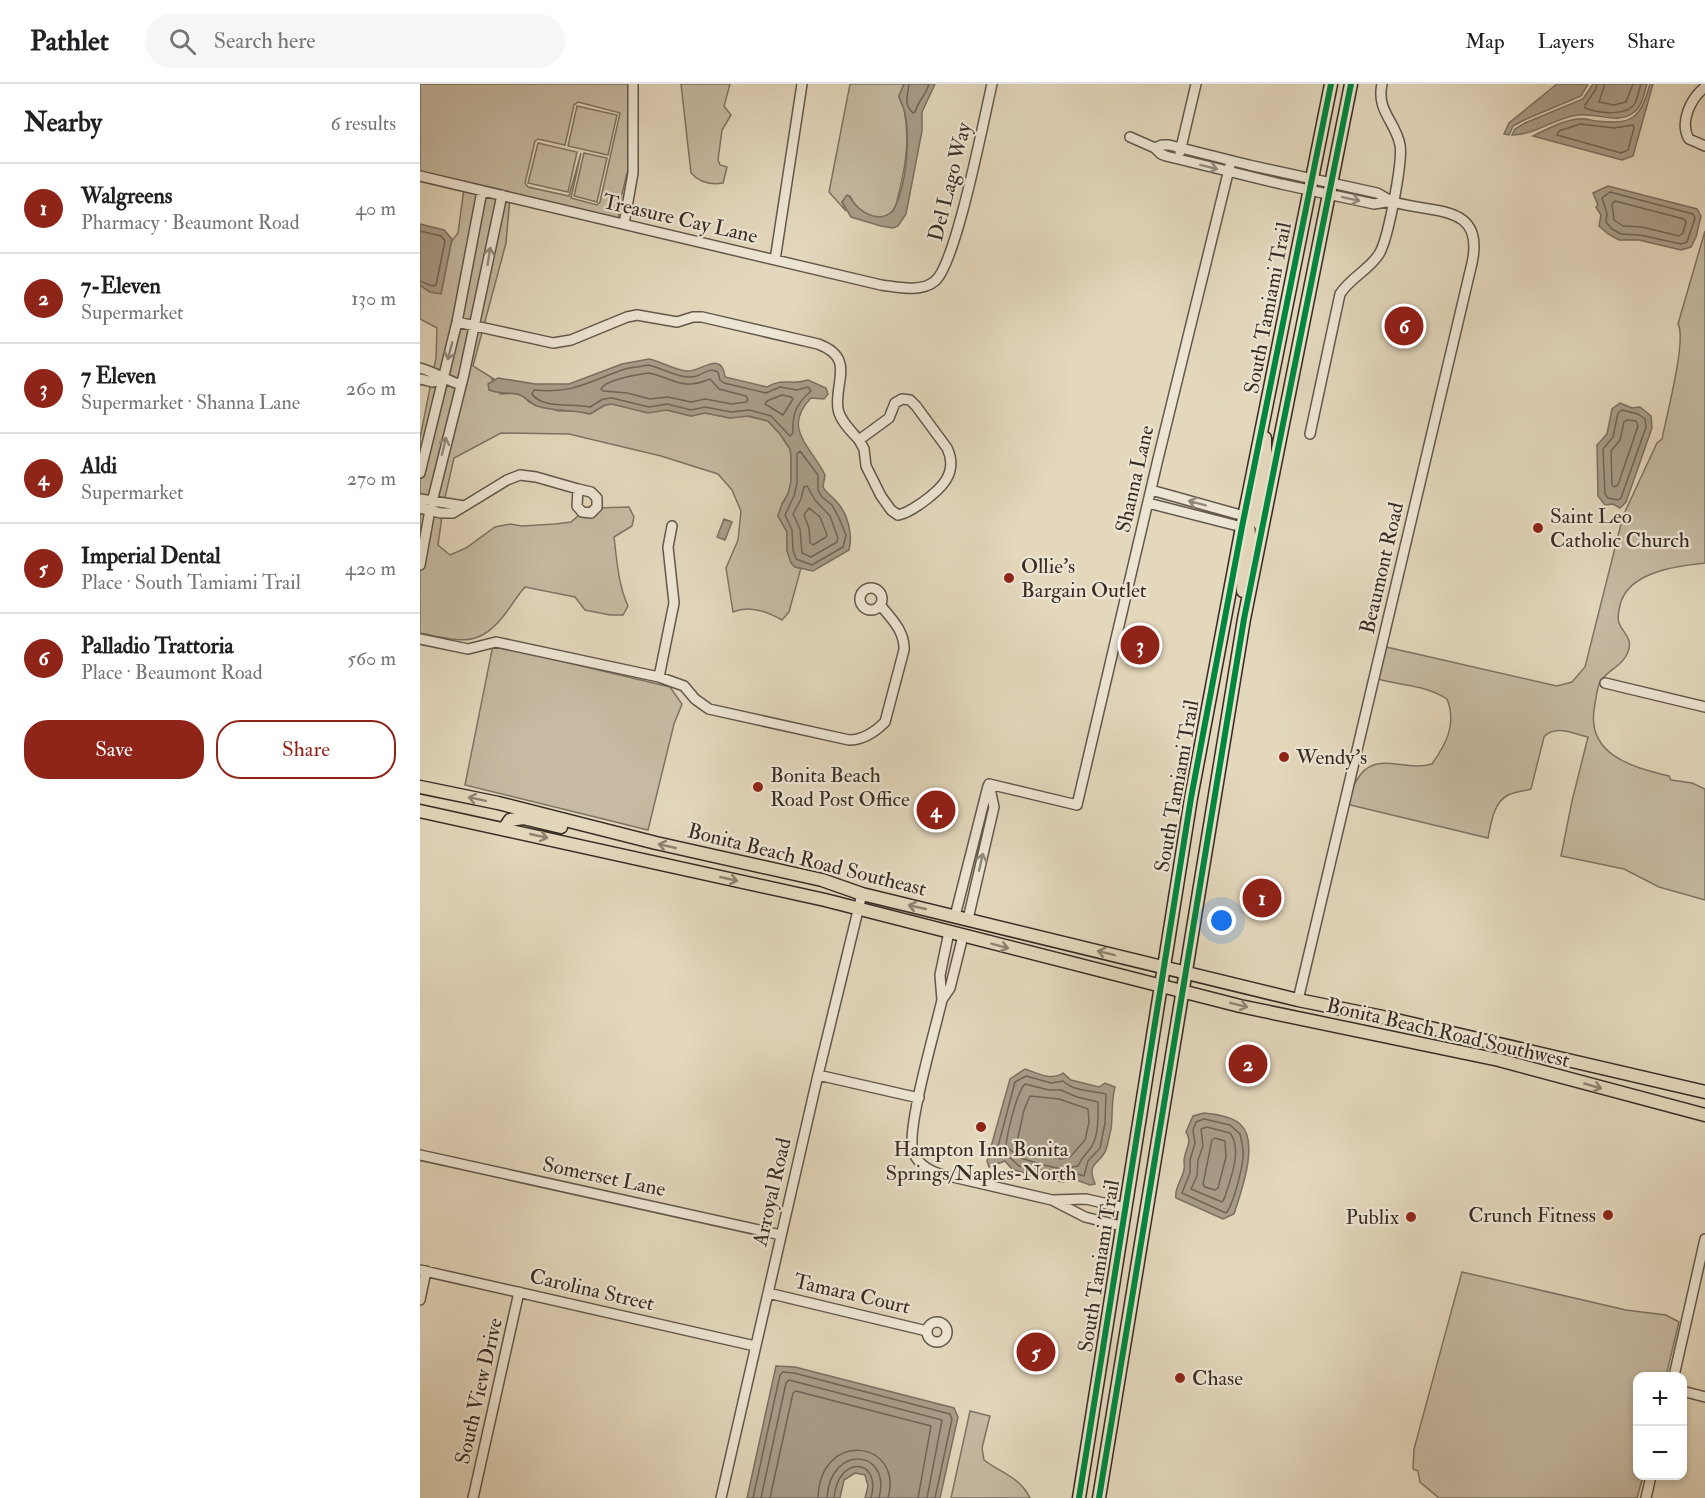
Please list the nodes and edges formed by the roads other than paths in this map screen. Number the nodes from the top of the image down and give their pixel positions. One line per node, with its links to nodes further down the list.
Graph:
1 (633, 84): 22 (street)
2 (802, 84): 23 (street)
3 (992, 84): 24 (street, Del Lago Way)
4 (1196, 84): 12 (street)
5 (1331, 84): 17 (main road, South Tamiami Trail)
6 (1351, 84): 18 (main road, South Tamiami Trail)
7 (1382, 84): 21 (street)
8 (1705, 87): 10 (street)
9 (1130, 137): 11 (street, Beaumont Road)
10 (1705, 146)
11 (1155, 148): 12 (street, Beaumont Road); 13 (street, Beaumont Road)
12 (1181, 148): 13 (street); 14 (street, Beaumont Road)
13 (1178, 159): 15 (street, Beaumont Road, one-way to 15)
14 (1232, 161): 15 (street, Shanna Lane); 17 (street, Beaumont Road)
15 (1229, 171): 17 (street, Beaumont Road); 36 (street, Shanna Lane)
16 (420, 176): 19 (street, Treasure Cay Lane)
17 (1310, 184): 18 (street, Beaumont Road); 31 (main road, South Tamiami Trail)
18 (1329, 189): 21 (street, Beaumont Road); 42 (main road, South Tamiami Trail)
19 (482, 191): 20 (street, Treasure Cay Lane); 25 (street)
20 (501, 195): 22 (street, Treasure Cay Lane); 26 (street, one-way to 20)
21 (1392, 201): 32 (street); 67 (street, Beaumont Road)
22 (624, 224): 23 (street, Treasure Cay Lane)
23 (775, 260): 24 (street, Treasure Cay Lane)
24 (932, 283)
25 (457, 322): 26 (street); 29 (street, one-way to 29)
26 (474, 326): 30 (street); 33 (street)
27 (420, 368): 29 (street)
28 (420, 379): 29 (street)
29 (443, 379): 30 (street); 34 (street)
30 (461, 385): 39 (street, one-way to 30)
31 (1265, 407): 40 (main road, South Tamiami Trail); 42 (main road)
32 (1310, 434)
33 (859, 440): 33 (street)
34 (420, 473)
35 (578, 489): 39 (street)
36 (1151, 490): 38 (street, Shanna Lane); 40 (street, one-way to 36)
37 (420, 499): 39 (street)
38 (1148, 503): 40 (street); 52 (street, Shanna Lane)
39 (427, 507): 43 (street)
40 (1243, 521): 45 (main road); 62 (main road, South Tamiami Trail)
41 (672, 526): 47 (street)
42 (1261, 526): 45 (main road, South Tamiami Trail)
43 (420, 565)
44 (880, 606): 47 (street)
45 (1244, 620): 63 (main road, South Tamiami Trail)
46 (420, 639): 47 (street)
47 (658, 677)
48 (1605, 683): 49 (street)
49 (1705, 707)
50 (989, 784): 52 (street); 53 (street); 59 (street)
51 (420, 788): 56 (main road, Bonita Beach Road Southeast, one-way to 51)
52 (1011, 789): 53 (street)
53 (994, 807): 59 (street, one-way to 53)
54 (420, 811): 55 (main road, Bonita Beach Road Southeast)
55 (504, 829): 56 (main road); 58 (main road, Bonita Beach Road Southeast, one-way to 58)
56 (630, 836): 57 (main road, Bonita Beach Road Southeast, one-way to 56)
57 (862, 894): 58 (street, Arroyal Road); 59 (main road, Bonita Beach Road Southeast, one-way to 57)
58 (859, 908): 60 (main road, Bonita Beach Road Southeast); 70 (street, Arroyal Road)
59 (962, 917): 62 (main road, Bonita Beach Road Southeast, one-way to 59)
60 (949, 932): 61 (main road, Bonita Beach Road Southeast); 66 (street)
61 (963, 936): 64 (main road, Bonita Beach Road Southeast, one-way to 64); 66 (street)
62 (1163, 967): 63 (main road, Bonita Beach Road Southeast); 64 (main road, South Tamiami Trail)
63 (1185, 972): 65 (main road, South Tamiami Trail); 67 (main road, Bonita Beach Road Southwest)
64 (1161, 986): 65 (main road, Bonita Beach Road Southeast); 76 (main road, South Tamiami Trail)
65 (1182, 991): 69 (main road, Bonita Beach Road Southwest, one-way to 69); 95 (main road, South Tamiami Trail)
66 (942, 1000): 72 (street)
67 (1298, 1000): 68 (main road, Bonita Beach Road Southwest)
68 (1522, 1050): 69 (main road); 71 (main road, Bonita Beach Road Southwest)
69 (1517, 1065): 73 (main road, Bonita Beach Road Southwest, one-way to 73)
70 (818, 1074): 72 (street); 78 (street, Arroyal Road)
71 (1705, 1092)
72 (919, 1098): 75 (street)
73 (1705, 1115)
74 (420, 1155): 78 (street, Somerset Lane)
75 (1052, 1200): 76 (street); 77 (street)
76 (1125, 1208): 77 (main road, South Tamiami Trail)
77 (1121, 1226): 94 (main road, South Tamiami Trail)
78 (781, 1235): 84 (street, Arroyal Road)
79 (1705, 1239): 81 (street)
80 (423, 1270): 83 (street, Carolina Street); 85 (street)
81 (1694, 1288): 82 (street); 88 (street)
82 (1705, 1290)
83 (519, 1292): 87 (street, Carolina Street); 92 (street, South View Drive)
84 (768, 1293): 86 (street, Tamara Court); 87 (street, Arroyal Road)
85 (420, 1300)
86 (927, 1330)
87 (756, 1346): 93 (street, Arroyal Road)
88 (1675, 1372)
89 (1687, 1392): 90 (street)
90 (1705, 1397)
91 (1650, 1480): 96 (street)
92 (473, 1498)
93 (721, 1498)
94 (1079, 1498)
95 (1099, 1498)
96 (1646, 1498)

